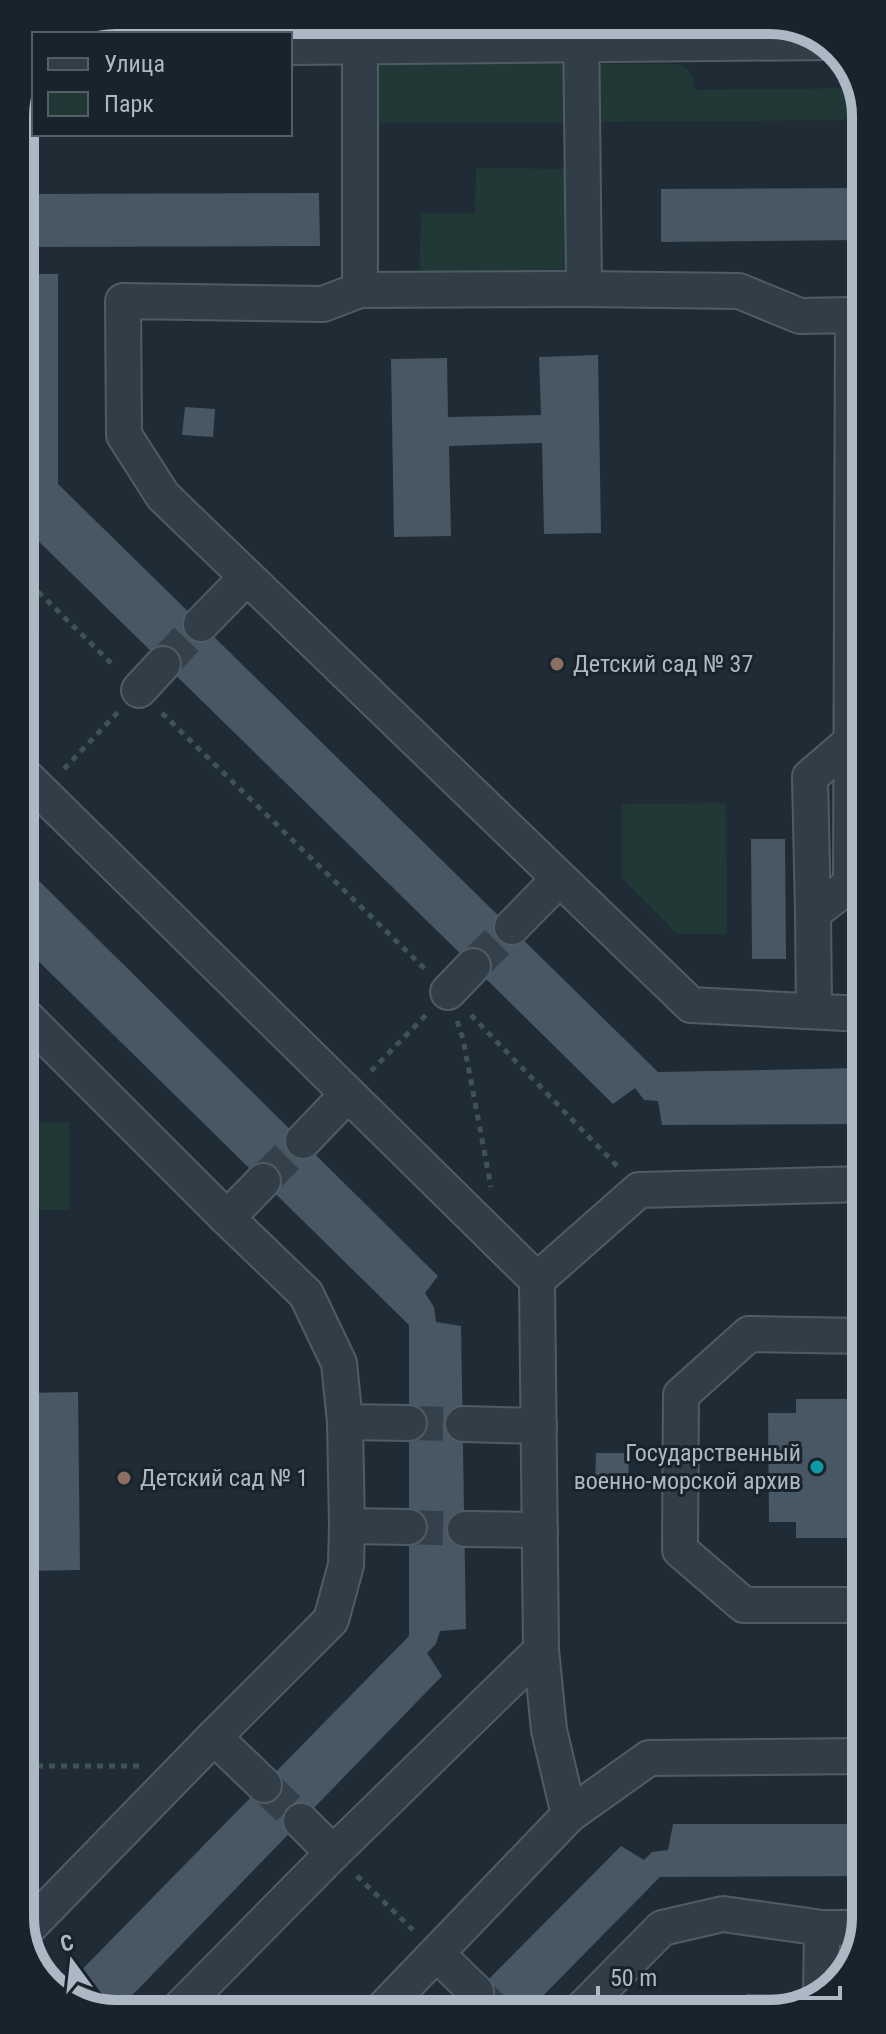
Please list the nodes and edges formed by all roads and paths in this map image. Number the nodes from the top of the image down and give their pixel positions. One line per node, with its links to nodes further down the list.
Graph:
1 (361, 34): 6 (street)
2 (366, 34): 8 (street)
3 (596, 34): 7 (street)
4 (643, 34): 5 (street)
5 (802, 41)
6 (292, 47)
7 (584, 289): 8 (street); 9 (street)
8 (360, 290): 10 (street)
9 (852, 315)
10 (247, 577): 12 (street); 18 (street)
11 (34, 588): 14 (path)
12 (201, 624)
13 (163, 664): 14 (street)
14 (139, 690): 15 (path); 21 (path)
15 (34, 788)
16 (34, 798): 25 (street)
17 (852, 812): 22 (street)
18 (559, 879): 19 (street); 22 (street)
19 (512, 927)
20 (473, 966): 21 (street)
21 (448, 992): 25 (path); 29 (path); 31 (path)
22 (814, 1011): 23 (street)
23 (852, 1013)
24 (34, 1025): 30 (street)
25 (348, 1094): 26 (street); 31 (street)
26 (303, 1141)
27 (263, 1181): 30 (street)
28 (852, 1184): 29 (street)
29 (639, 1190): 32 (street)
30 (227, 1218): 34 (street)
31 (502, 1246): 32 (street)
32 (537, 1280): 37 (street)
33 (852, 1336): 42 (street)
34 (345, 1422): 35 (street); 38 (street)
35 (409, 1423)
36 (463, 1424): 37 (street)
37 (539, 1426): 41 (street)
38 (347, 1526): 39 (street); 44 (street)
39 (409, 1527)
40 (465, 1529): 41 (street)
41 (540, 1530): 43 (street)
42 (852, 1605)
43 (541, 1650): 49 (street); 51 (street)
44 (214, 1737): 47 (street); 48 (street)
45 (852, 1756): 49 (street)
46 (34, 1766): 47 (path)
47 (186, 1766): 52 (street)
48 (264, 1785)
49 (569, 1815): 55 (street)
50 (301, 1821): 51 (street)
51 (333, 1853): 55 (path); 58 (street)
52 (34, 1921)
53 (822, 1928): 54 (street); 56 (street); 60 (street)
54 (851, 1928)
55 (437, 1954): 57 (street); 59 (street)
56 (821, 1982)
57 (476, 1992)
58 (188, 2000)
59 (392, 2000)
60 (591, 2000)

